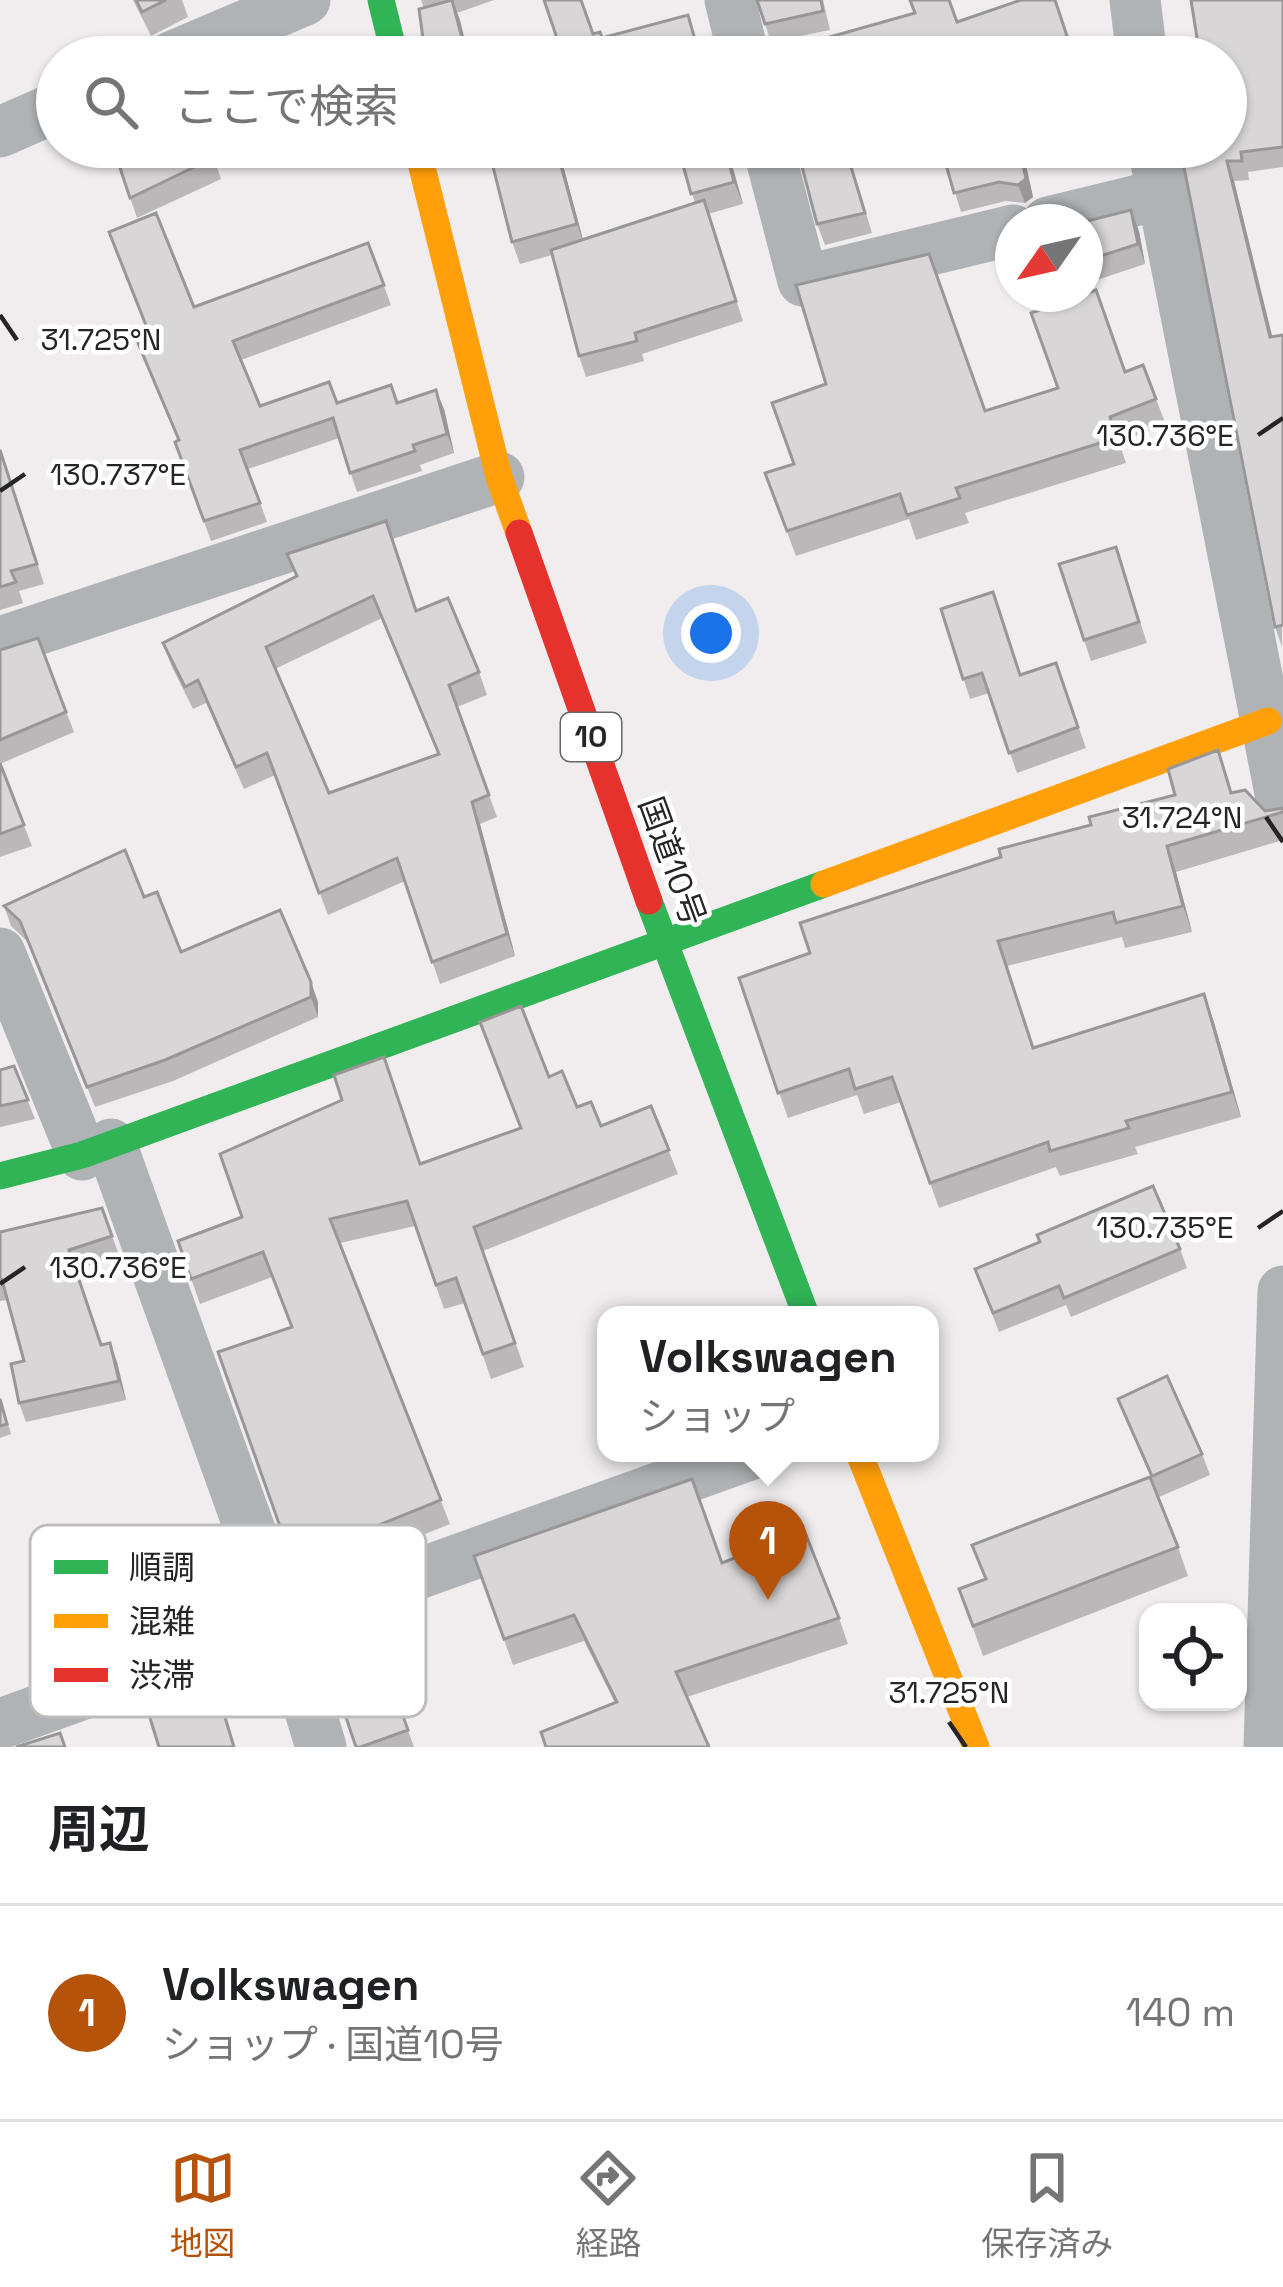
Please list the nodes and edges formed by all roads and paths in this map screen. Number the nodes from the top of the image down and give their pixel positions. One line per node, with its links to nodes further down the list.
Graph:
1 (305, 0): 5 (street)
2 (381, 0): 6 (main road)
3 (730, 0): 7 (street)
4 (1135, 0): 8 (street)
5 (220, 36)
6 (390, 36)
7 (739, 36)
8 (1139, 36)
9 (36, 116): 10 (street)
10 (0, 132)
11 (422, 168): 16 (main road, 国道10号 / 10)
12 (773, 168): 15 (street)
13 (1156, 171): 14 (street); 18 (street)
14 (1086, 204)
15 (995, 234)
16 (499, 477): 17 (street); 20 (main road, 国道10号 / 10)
17 (0, 642)
18 (1268, 722): 19 (street); 20 (main road)
19 (1283, 808)
20 (663, 941): 22 (main road); 25 (main road, 国道10号 / 10)
21 (0, 953): 22 (street)
22 (97, 1149): 23 (main road); 28 (street)
23 (0, 1176)
24 (1283, 1291): 35 (street)
25 (803, 1306)
26 (730, 1462): 29 (street)
27 (863, 1462): 34 (main road)
28 (245, 1525)
29 (426, 1571)
30 (30, 1713): 32 (street)
31 (312, 1717): 33 (street)
32 (0, 1724)
33 (321, 1747)
34 (976, 1747)
35 (1269, 1747)

